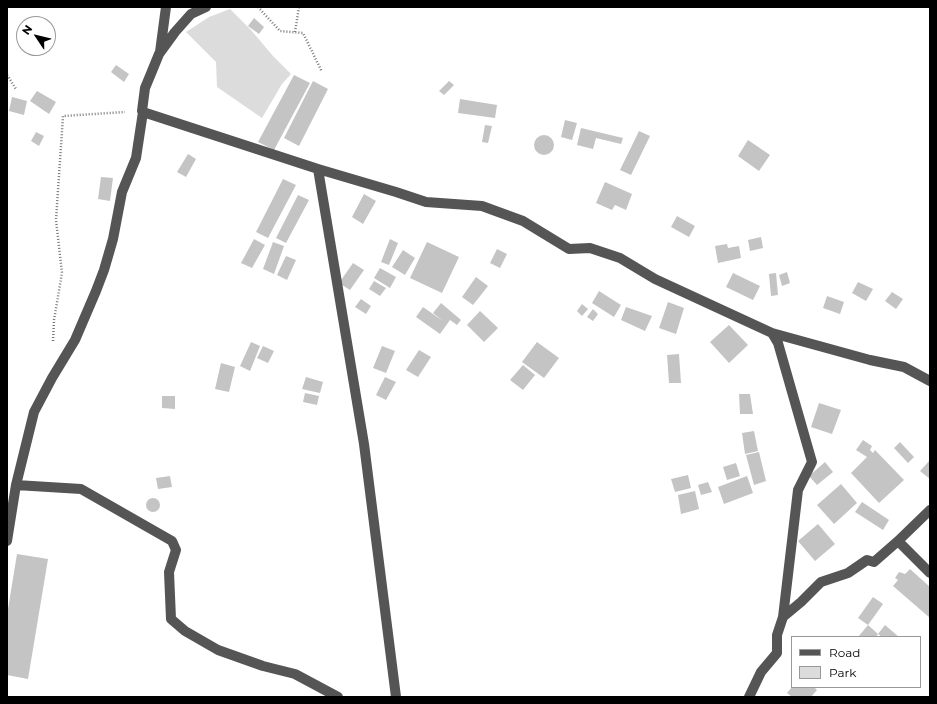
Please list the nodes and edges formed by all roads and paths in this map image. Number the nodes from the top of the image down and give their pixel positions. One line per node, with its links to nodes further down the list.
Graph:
1 (166, 7): 6 (street)
2 (206, 7): 6 (street)
3 (258, 7): 5 (path)
4 (299, 7): 5 (path)
5 (295, 32): 7 (path)
6 (159, 54): 10 (street)
7 (322, 72)
8 (7, 76): 9 (path)
9 (16, 89)
10 (143, 112): 11 (street); 13 (path); 15 (street)
11 (318, 170): 12 (street); 22 (street)
12 (772, 333): 14 (street); 20 (street)
13 (53, 342)
14 (930, 381)
15 (16, 484): 17 (street); 21 (street)
16 (930, 510): 18 (street)
17 (7, 541)
18 (898, 541): 19 (street); 20 (street)
19 (930, 573)
20 (783, 617): 23 (street)
21 (338, 697)
22 (396, 697)
23 (748, 697)

